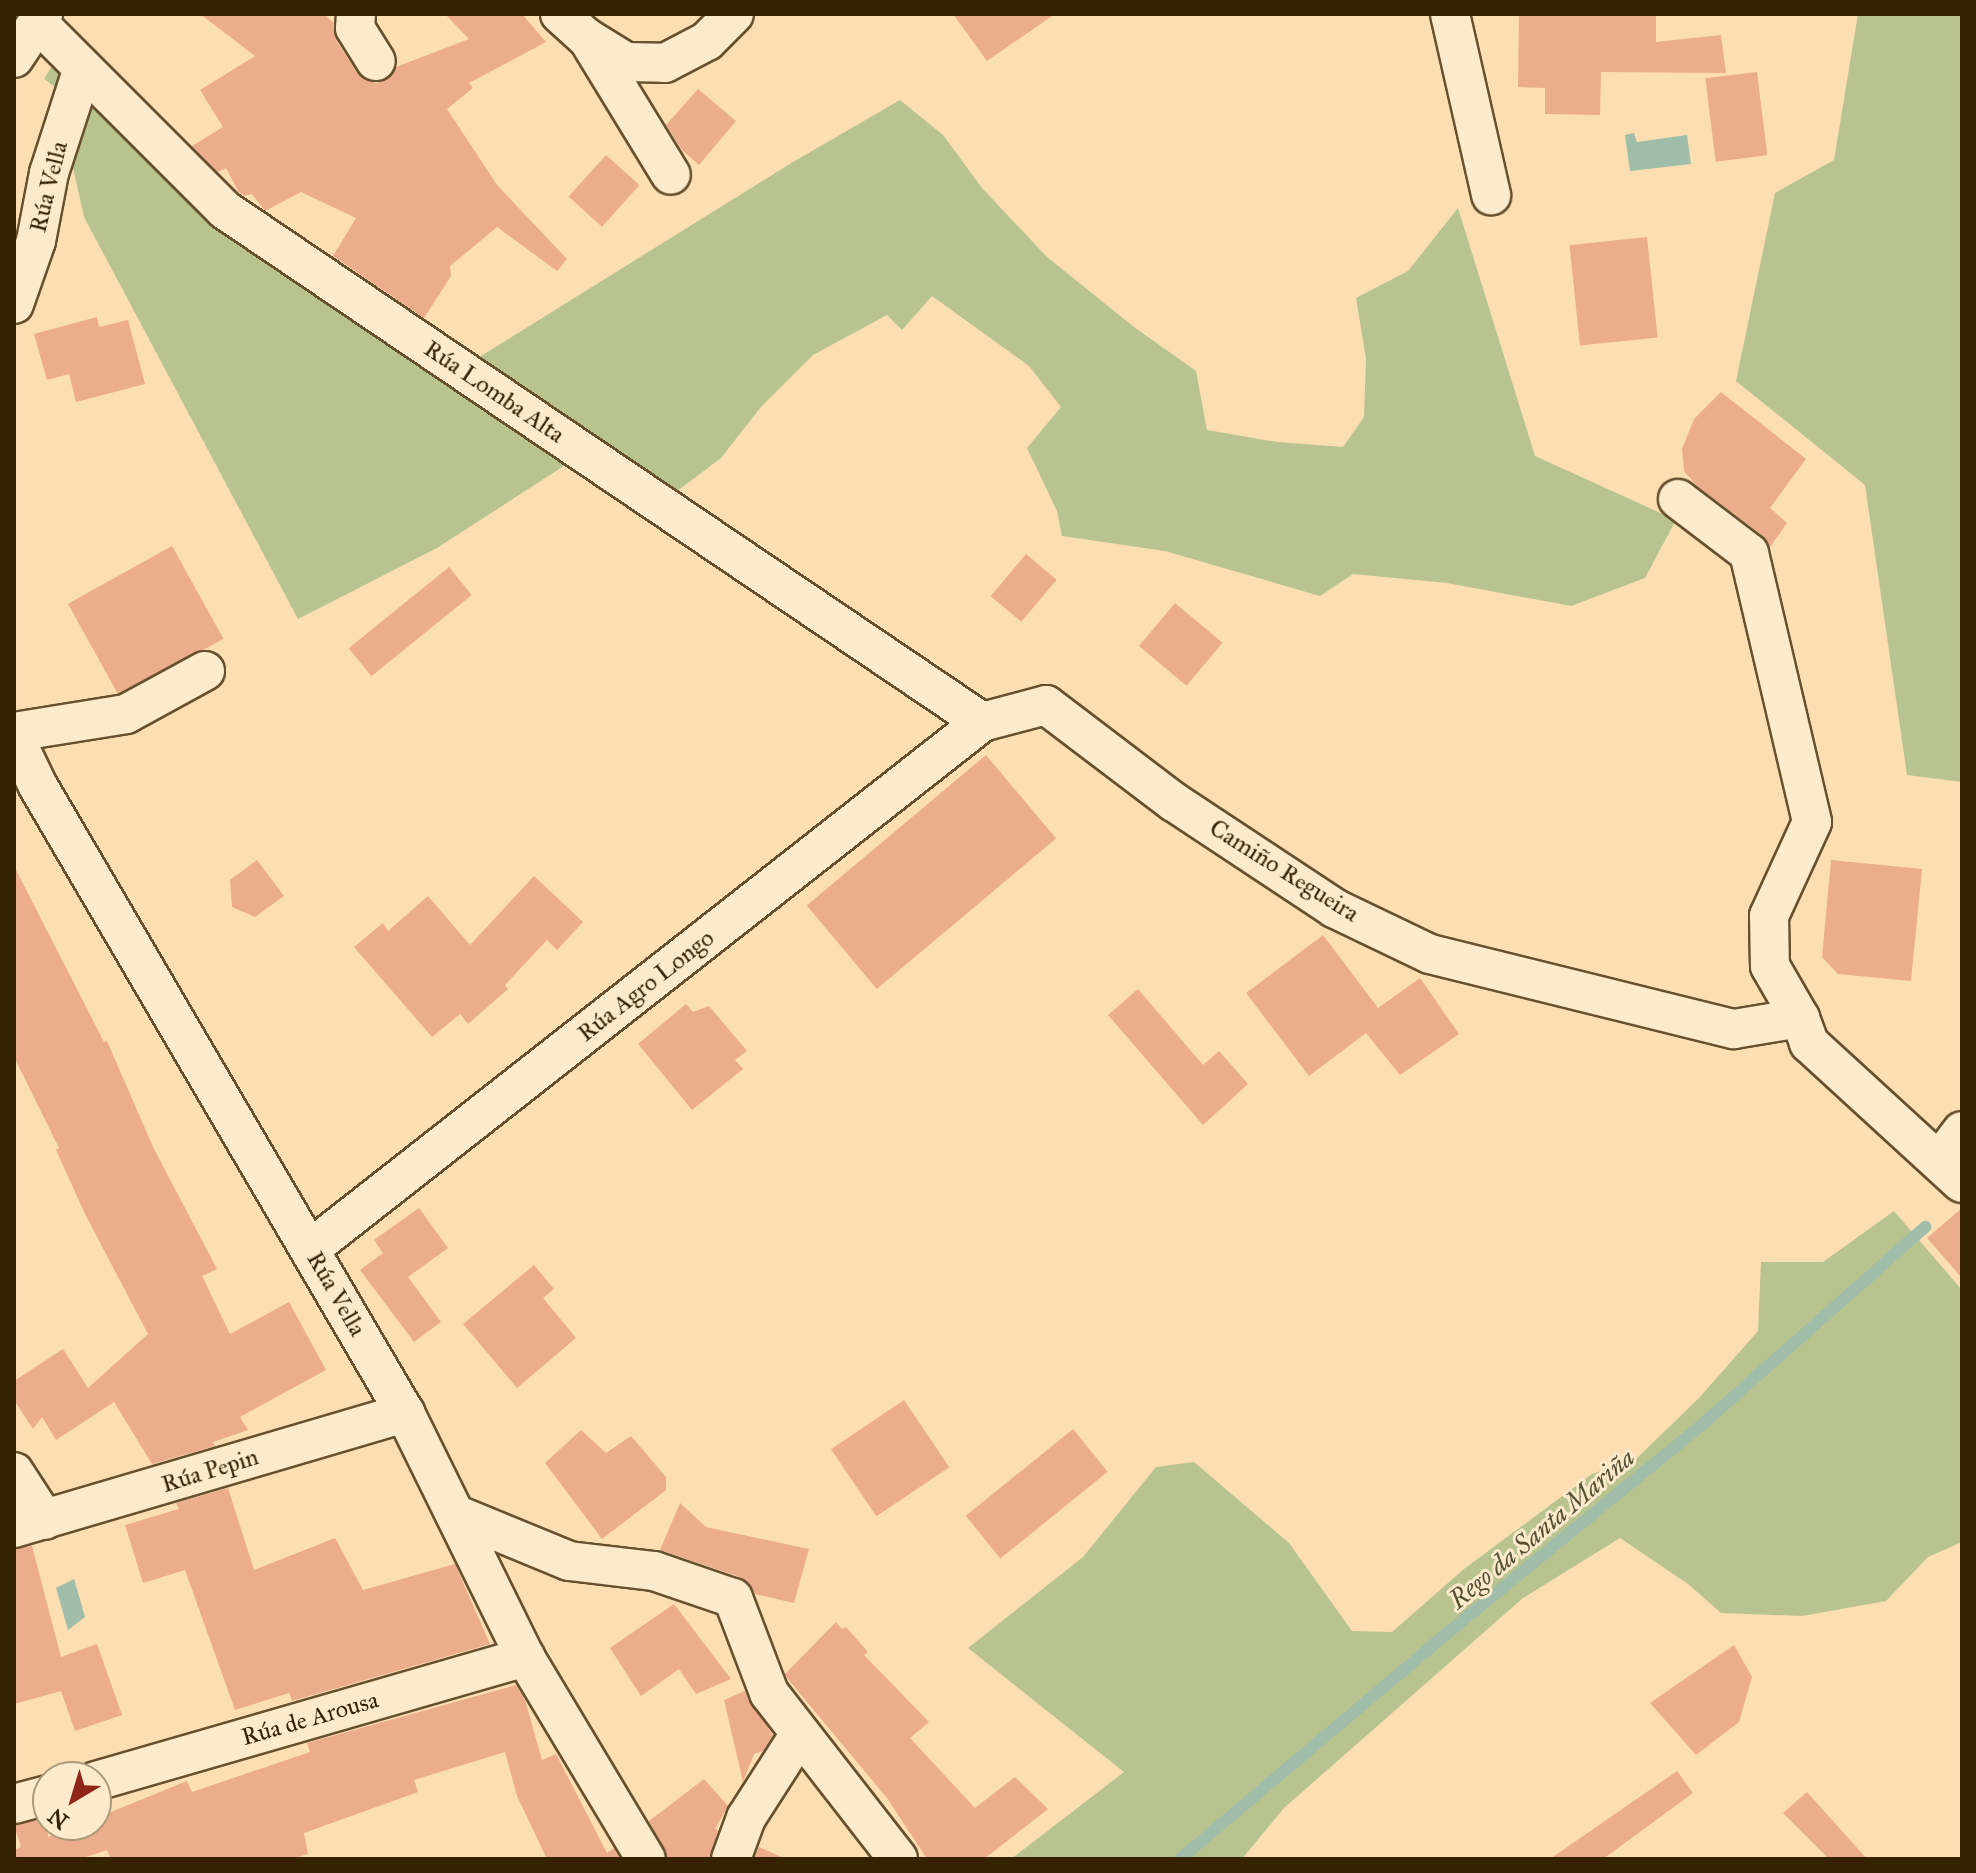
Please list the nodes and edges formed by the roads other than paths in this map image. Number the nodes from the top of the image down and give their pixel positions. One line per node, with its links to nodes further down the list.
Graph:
1 (356, 14): 7 (street)
2 (734, 14): 5 (street)
3 (1450, 14): 10 (street)
4 (40, 18): 6 (street); 8 (street, Rúa Lomba Alta)
5 (574, 26): 9 (street)
6 (14, 58)
7 (376, 61)
8 (83, 68): 11 (street, Rúa Vella); 14 (street, Rúa Lomba Alta)
9 (671, 175)
10 (1491, 195)
11 (14, 304)
12 (1678, 499): 16 (street)
13 (205, 671): 15 (street)
14 (982, 722): 16 (street, Camiño Regueira); 18 (street, Rúa Agro Longo)
15 (14, 734): 18 (street, Rúa Vella)
16 (1800, 1018): 17 (street)
17 (1955, 1158)
18 (310, 1249): 19 (street, Rúa Vella)
19 (405, 1413): 21 (street, Rúa Vella); 22 (street, Rúa Pepin)
20 (14, 1472): 22 (street)
21 (455, 1514): 23 (street, Rúa Vella); 24 (street)
22 (29, 1524)
23 (525, 1657): 25 (street, Rúa de Arousa); 26 (street, Rúa Vella)
24 (800, 1734): 27 (street); 28 (street)
25 (112, 1776)
26 (646, 1859)
27 (731, 1859)
28 (898, 1859)

